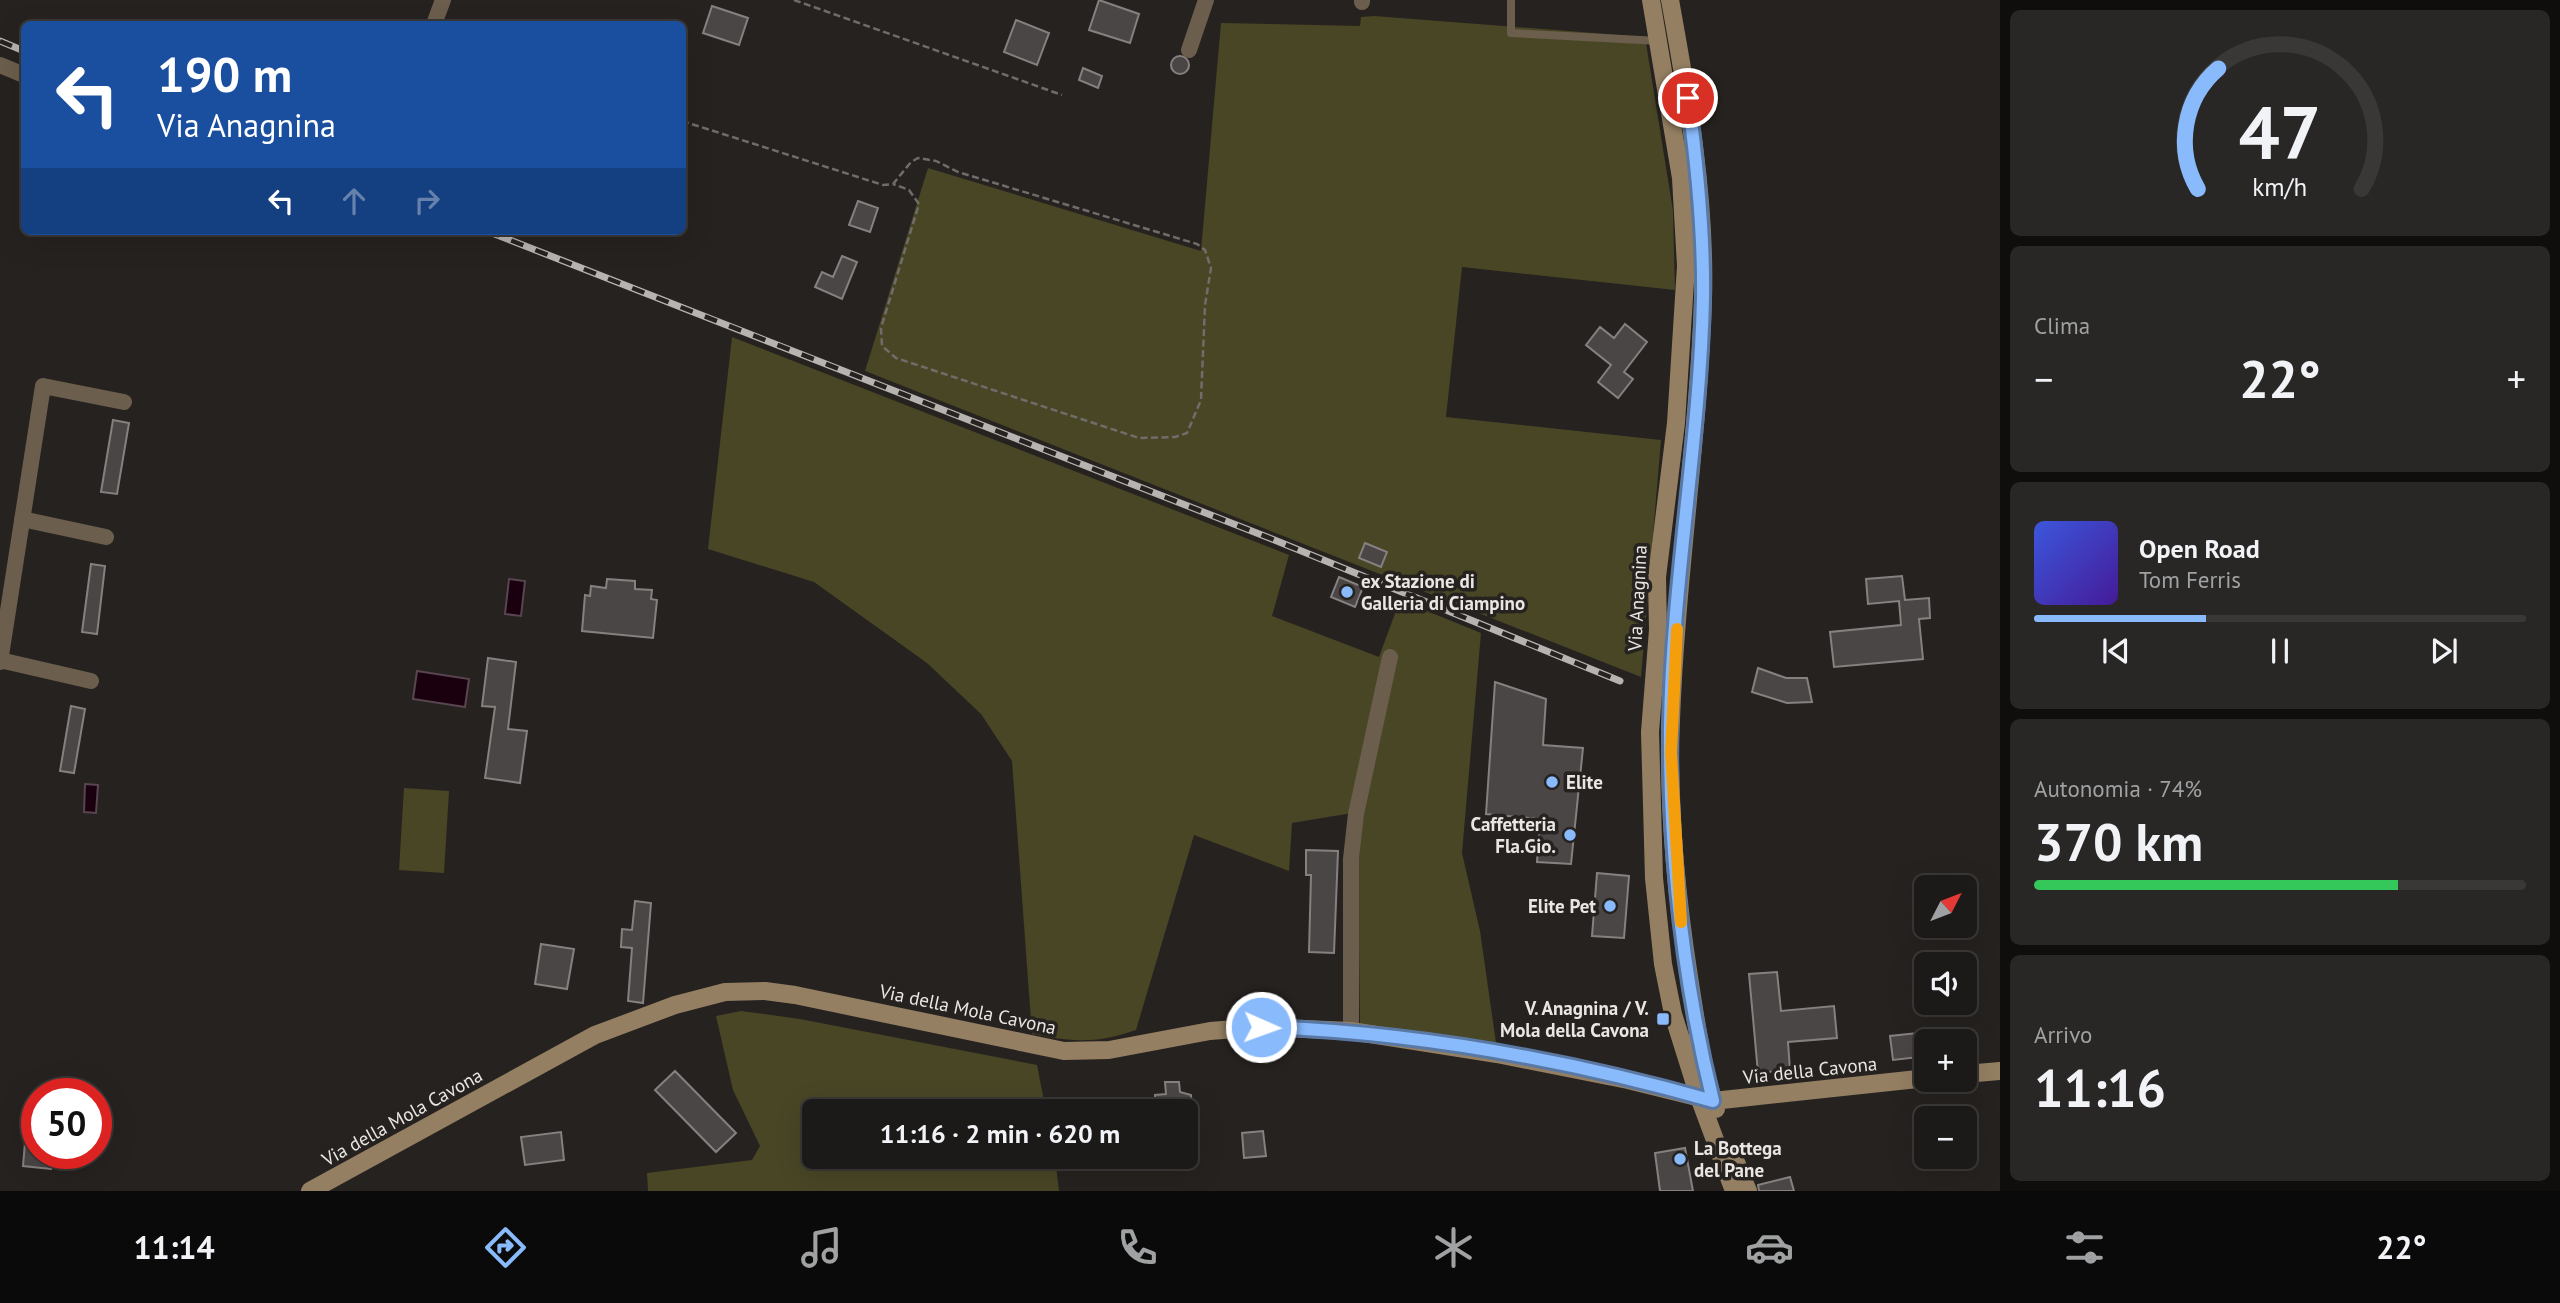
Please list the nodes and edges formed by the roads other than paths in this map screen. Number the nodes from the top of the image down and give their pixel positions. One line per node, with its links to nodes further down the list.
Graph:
1 (443, 0): 6 (street)
2 (1206, 0): 8 (street)
3 (1511, 0): 7 (lane)
4 (1651, 0): 7 (main road, Via Anagnina)
5 (1670, 0): 17 (main road, Via Anagnina)
6 (436, 21)
7 (1659, 41): 18 (main road, Via Anagnina)
8 (1189, 50)
9 (0, 65): 10 (street)
10 (21, 74)
11 (124, 402): 12 (street)
12 (22, 519): 13 (street); 15 (street)
13 (106, 537)
14 (1390, 657): 19 (street)
15 (0, 661): 16 (street)
16 (91, 681)
17 (1673, 818): 18 (street); 23 (main road, Via Anagnina)
18 (1652, 820): 23 (main road, Via Anagnina)
19 (1351, 1031): 23 (main road, Via della Mola Cavona); 24 (main road, Via della Mola Cavona)
20 (2000, 1070): 21 (main road)
21 (1977, 1073)
22 (1914, 1079): 23 (main road, Via della Cavona)
23 (1706, 1099): 25 (main road, Via Anagnina); 26 (main road, Via Anagnina)
24 (310, 1191)
25 (1734, 1191)
26 (1748, 1191)

